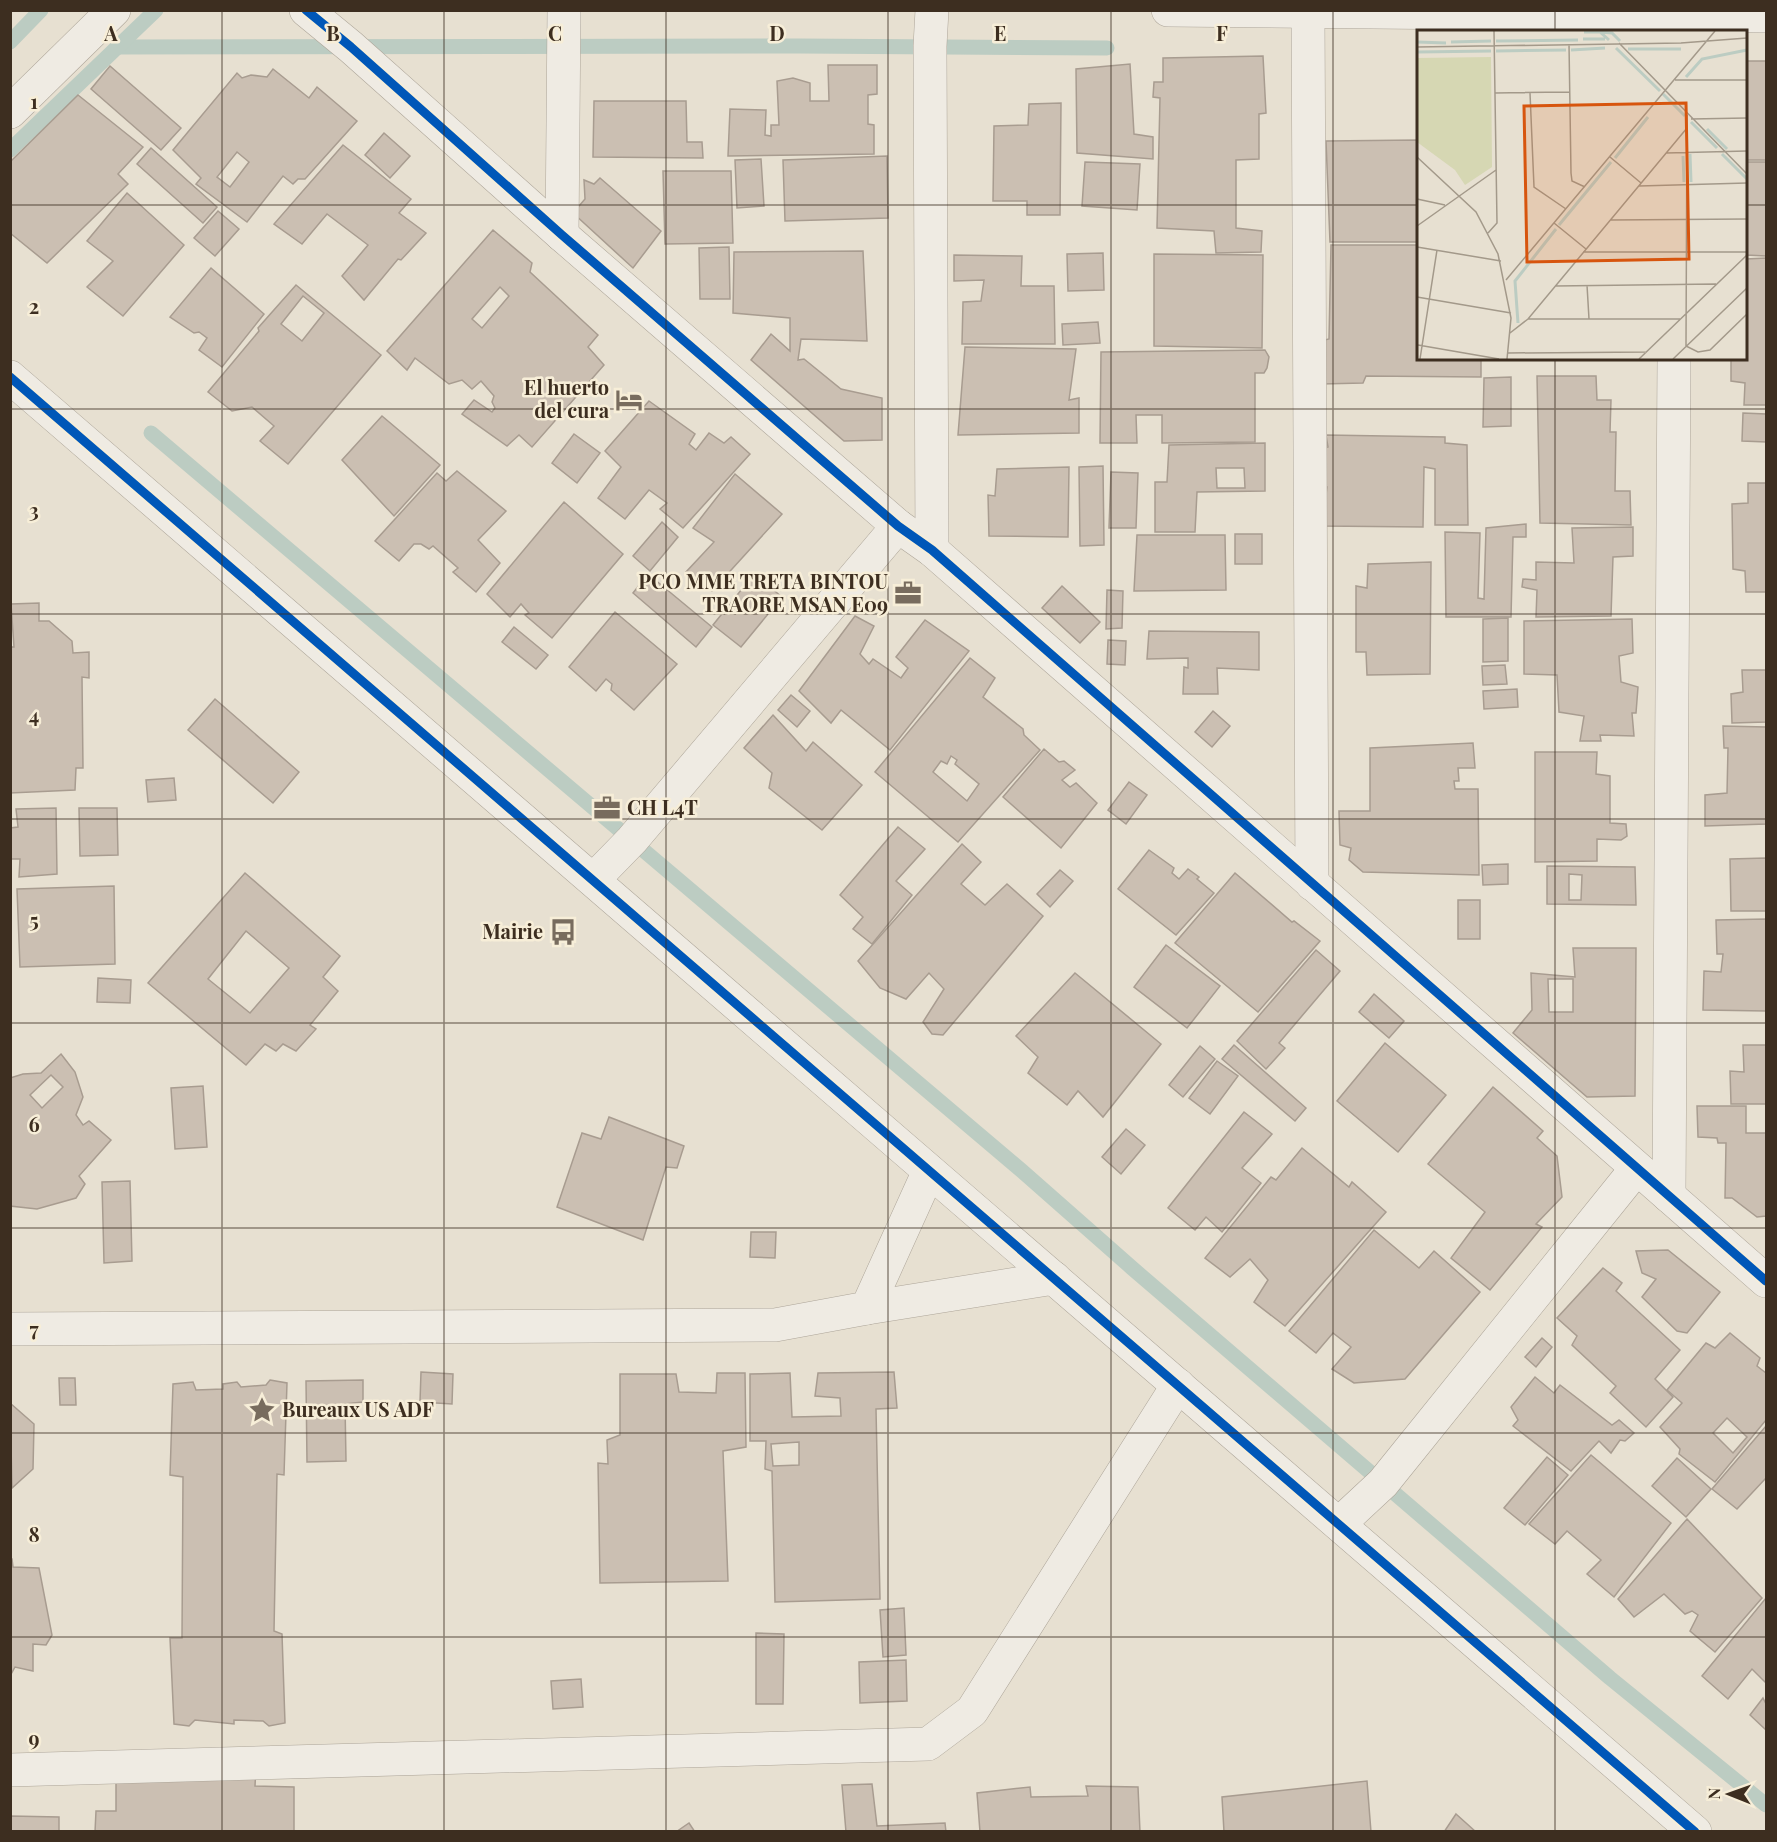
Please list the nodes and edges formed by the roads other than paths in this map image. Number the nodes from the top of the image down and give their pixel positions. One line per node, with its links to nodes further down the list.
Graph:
1 (114, 10): 9 (street)
2 (306, 10): 10 (street)
3 (564, 10): 10 (street)
4 (932, 10): 14 (street)
5 (1168, 10): 6 (street)
6 (1308, 11): 8 (street); 16 (street)
7 (1767, 16): 8 (street)
8 (1677, 19)
9 (10, 112)
10 (562, 236): 13 (street)
11 (1674, 360): 19 (street)
12 (10, 377): 15 (street)
13 (898, 526): 14 (street); 15 (street)
14 (932, 550): 16 (street)
15 (594, 879): 18 (street)
16 (1312, 884): 17 (street)
17 (1636, 1169): 19 (street); 25 (street)
18 (929, 1171): 20 (street); 22 (street)
19 (1669, 1196): 21 (street)
20 (1054, 1278): 22 (street); 24 (street)
21 (1767, 1281)
22 (867, 1308): 23 (street)
23 (10, 1329)
24 (1178, 1385): 25 (street); 26 (street)
25 (1340, 1523): 27 (street)
26 (10, 1770)
27 (1695, 1832)

